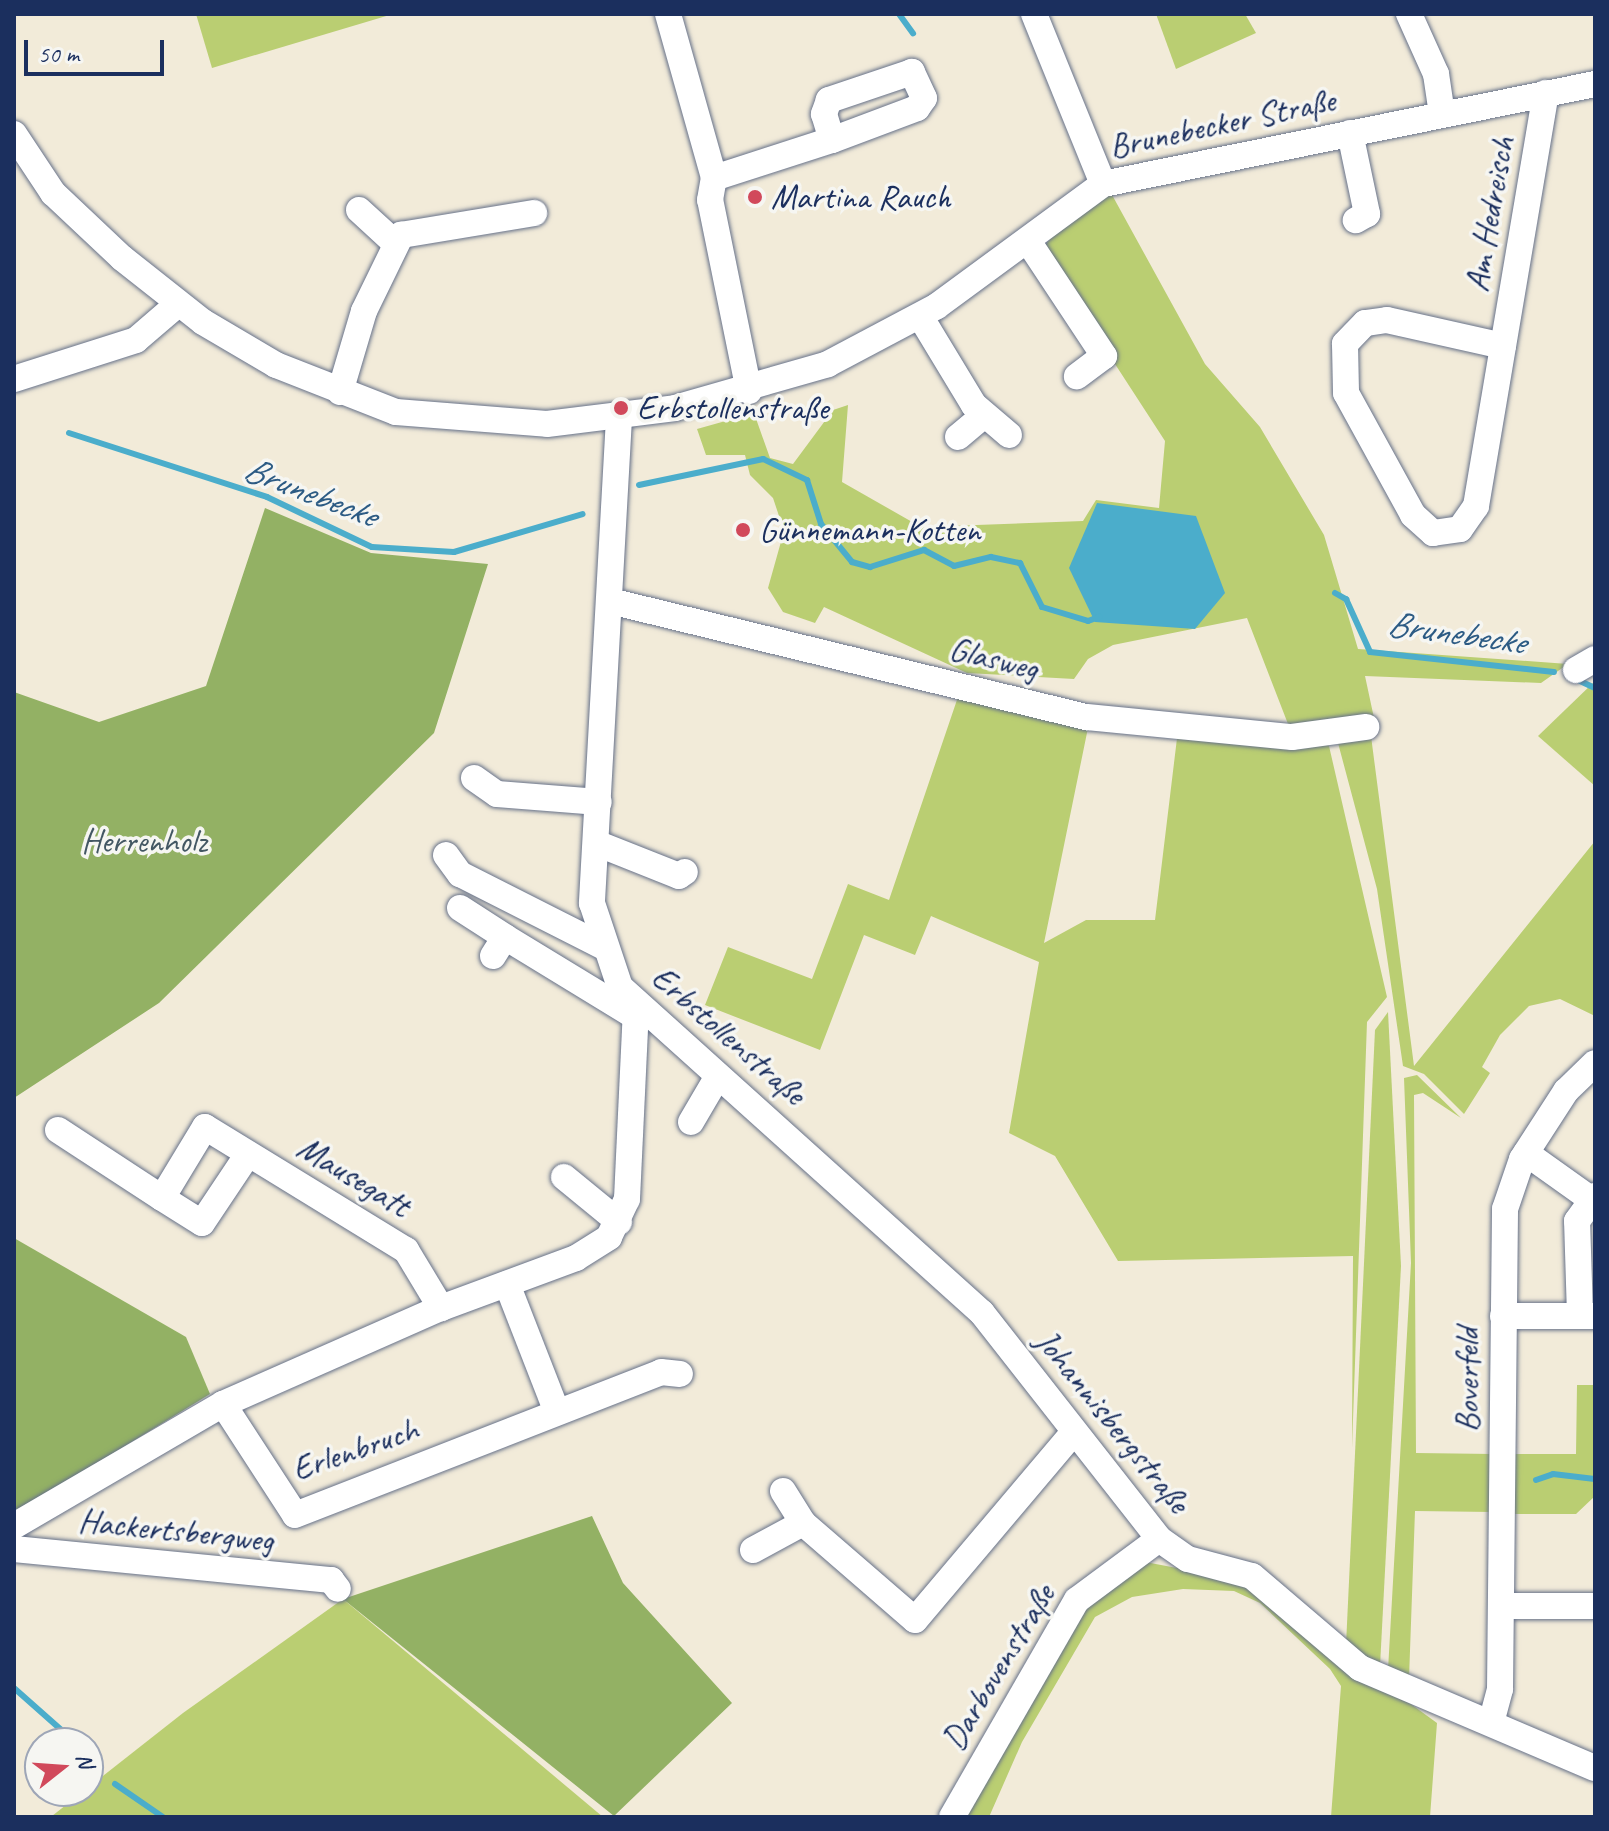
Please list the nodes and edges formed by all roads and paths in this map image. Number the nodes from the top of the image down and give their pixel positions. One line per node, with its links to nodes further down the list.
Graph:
1 (668, 14): 10 (street)
2 (1034, 14): 11 (street)
3 (1409, 14): 6 (street)
4 (1595, 84): 5 (street, Brunebecker Straße)
5 (1546, 93): 6 (street, Brunebecker Straße); 19 (street, Am Hedreisch)
6 (1442, 114): 7 (street, Brunebecker Straße)
7 (1350, 133): 11 (street, Brunebecker Straße); 14 (street)
8 (14, 134): 17 (street, Brunebecker Straße)
9 (832, 140): 10 (street)
10 (714, 178): 22 (street)
11 (1103, 184): 15 (street, Brunebecker Straße)
12 (359, 210): 16 (street)
13 (534, 213): 16 (street)
14 (1356, 220)
15 (1028, 241): 18 (street, Brunebecker Straße); 20 (street)
16 (395, 243): 23 (street)
17 (178, 304): 21 (street); 23 (street, Brunebecker Straße)
18 (920, 316): 22 (street, Brunebecker Straße); 24 (street)
19 (1503, 346): 19 (street, Am Hedreisch)
20 (1077, 376)
21 (14, 379)
22 (749, 391): 25 (street, Brunebecker Straße)
23 (340, 392): 25 (street, Brunebecker Straße)
24 (984, 415): 26 (street); 27 (street)
25 (619, 418): 28 (street, Erbstollenstraße)
26 (1009, 435)
27 (958, 437)
28 (610, 601): 29 (street, Glasweg); 31 (street, Erbstollenstraße)
29 (1366, 727)
30 (474, 778): 31 (street)
31 (599, 802): 32 (street, Erbstollenstraße)
32 (596, 843): 34 (street); 36 (street, Erbstollenstraße)
33 (446, 855): 36 (street)
34 (685, 872)
35 (460, 908): 37 (street)
36 (602, 946): 37 (street, Erbstollenstraße)
37 (636, 1012): 39 (street, Erbstollenstraße); 47 (street)
38 (1595, 1063): 42 (street, Boverfeld)
39 (718, 1076): 40 (street); 49 (street, Erbstollenstraße)
40 (691, 1122)
41 (58, 1130): 45 (street, Mausegatt)
42 (1526, 1153): 46 (street); 51 (street, Boverfeld)
43 (248, 1154): 45 (street, Mausegatt); 45 (street, Mausegatt); 50 (street, Mausegatt)
44 (564, 1177): 47 (street)
45 (162, 1198)
46 (1594, 1198): 52 (street)
47 (619, 1222): 48 (street)
48 (507, 1284): 50 (street); 55 (street)
49 (966, 1298): 56 (street, Johannisbergstraße)
50 (441, 1308): 54 (street)
51 (1503, 1316): 52 (street); 64 (street, Boverfeld)
52 (1587, 1316)
53 (680, 1374): 55 (street, Erlenbruch)
54 (223, 1404): 55 (street, Erlenbruch); 59 (street)
55 (557, 1412)
56 (1073, 1433): 58 (street); 60 (street, Johannisbergstraße)
57 (783, 1491): 58 (street)
58 (803, 1523): 62 (street)
59 (14, 1526)
60 (1159, 1539): 66 (street, Johannisbergstraße); 68 (street, Darbovenstraße)
61 (14, 1549): 63 (street, Hackertsbergweg)
62 (753, 1550)
63 (334, 1585)
64 (1502, 1606): 65 (street); 66 (street, Boverfeld)
65 (1595, 1606)
66 (1491, 1723): 67 (street, Johannisbergstraße)
67 (1595, 1768)
68 (952, 1817)

